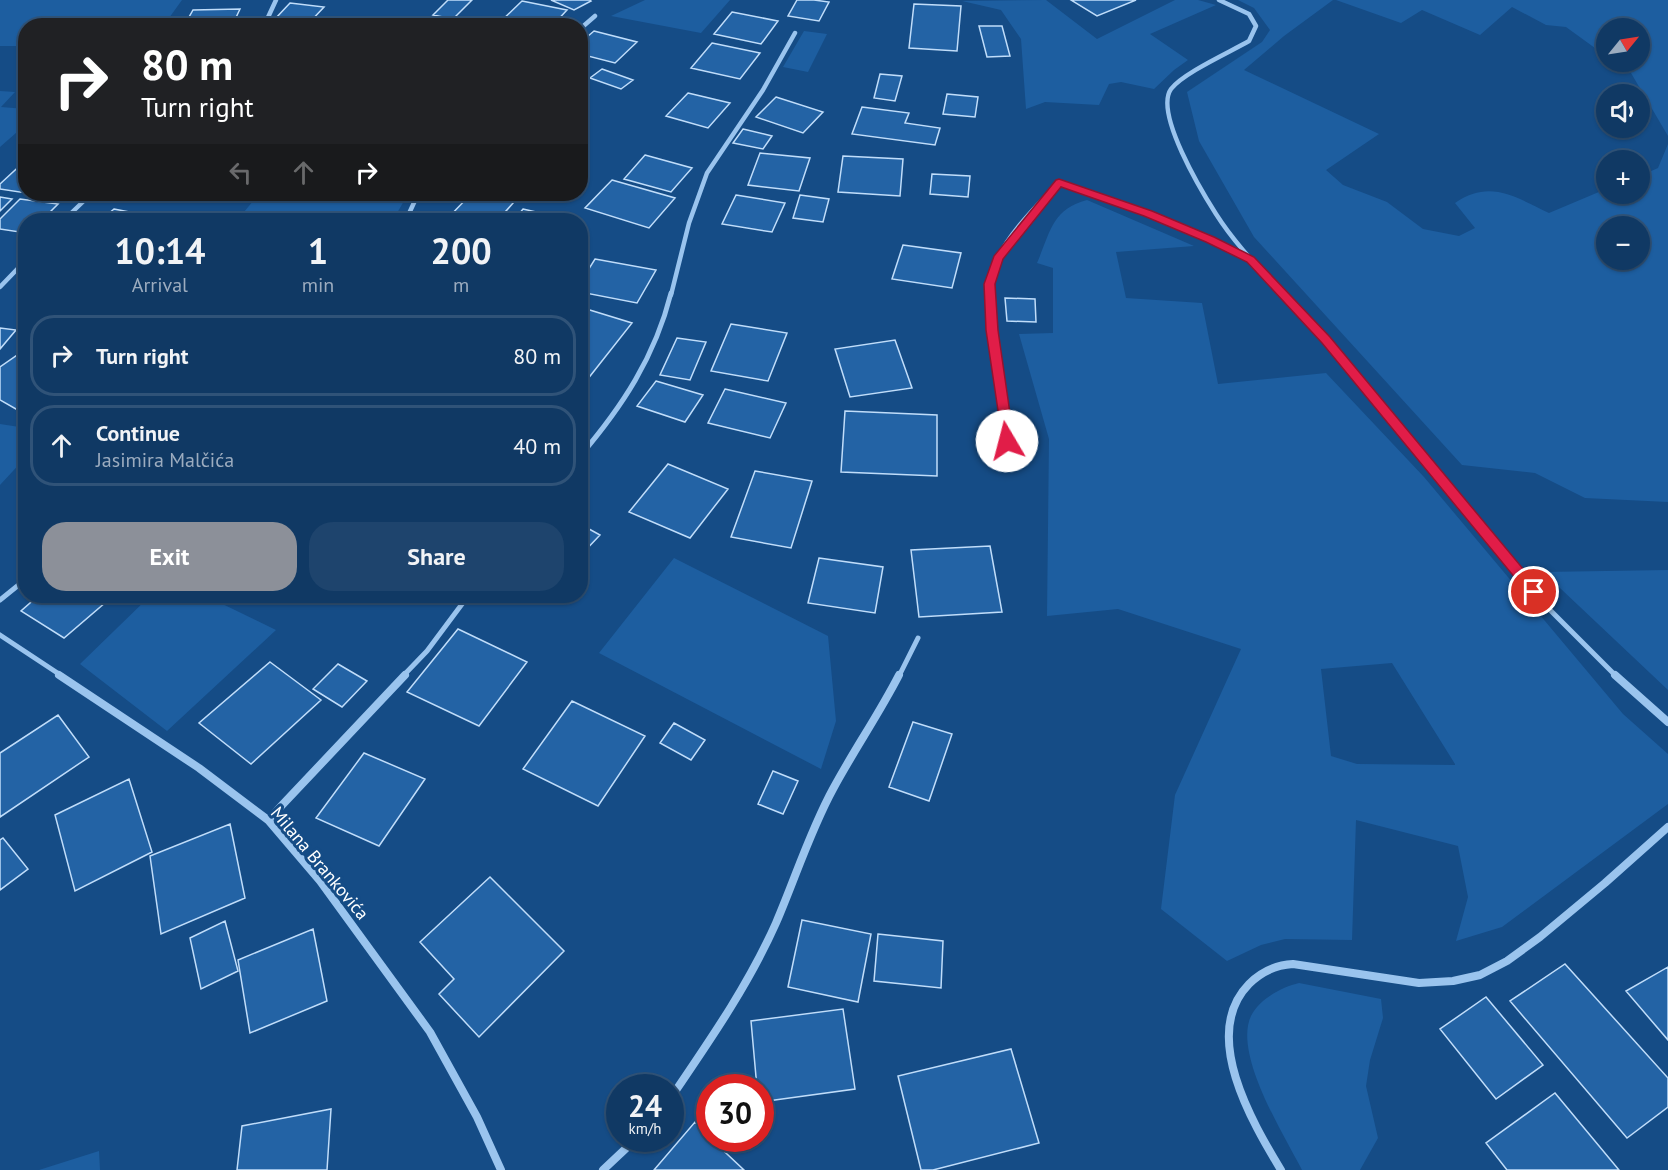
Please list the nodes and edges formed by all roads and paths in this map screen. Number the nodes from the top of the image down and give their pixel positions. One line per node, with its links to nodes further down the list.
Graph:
1 (276, 0): 4 (street)
2 (1219, 0): 9 (street)
3 (595, 16): 5 (street)
4 (268, 18)
5 (588, 22)
6 (795, 33): 13 (street)
7 (84, 201): 8 (street)
8 (71, 213)
9 (1250, 259): 12 (street); 19 (street)
10 (18, 268): 11 (street)
11 (0, 287)
12 (1007, 441)
13 (588, 447)
14 (18, 585): 15 (street)
15 (0, 600)
16 (463, 603): 20 (street)
17 (0, 635): 20 (street, Milana Brankovića)
18 (918, 638): 22 (street)
19 (1668, 722)
20 (268, 820): 24 (street, Milana Brankovića)
21 (1668, 827): 26 (street)
22 (684, 1079)
23 (622, 1152): 25 (street)
24 (501, 1170)
25 (603, 1170)
26 (1281, 1170)

